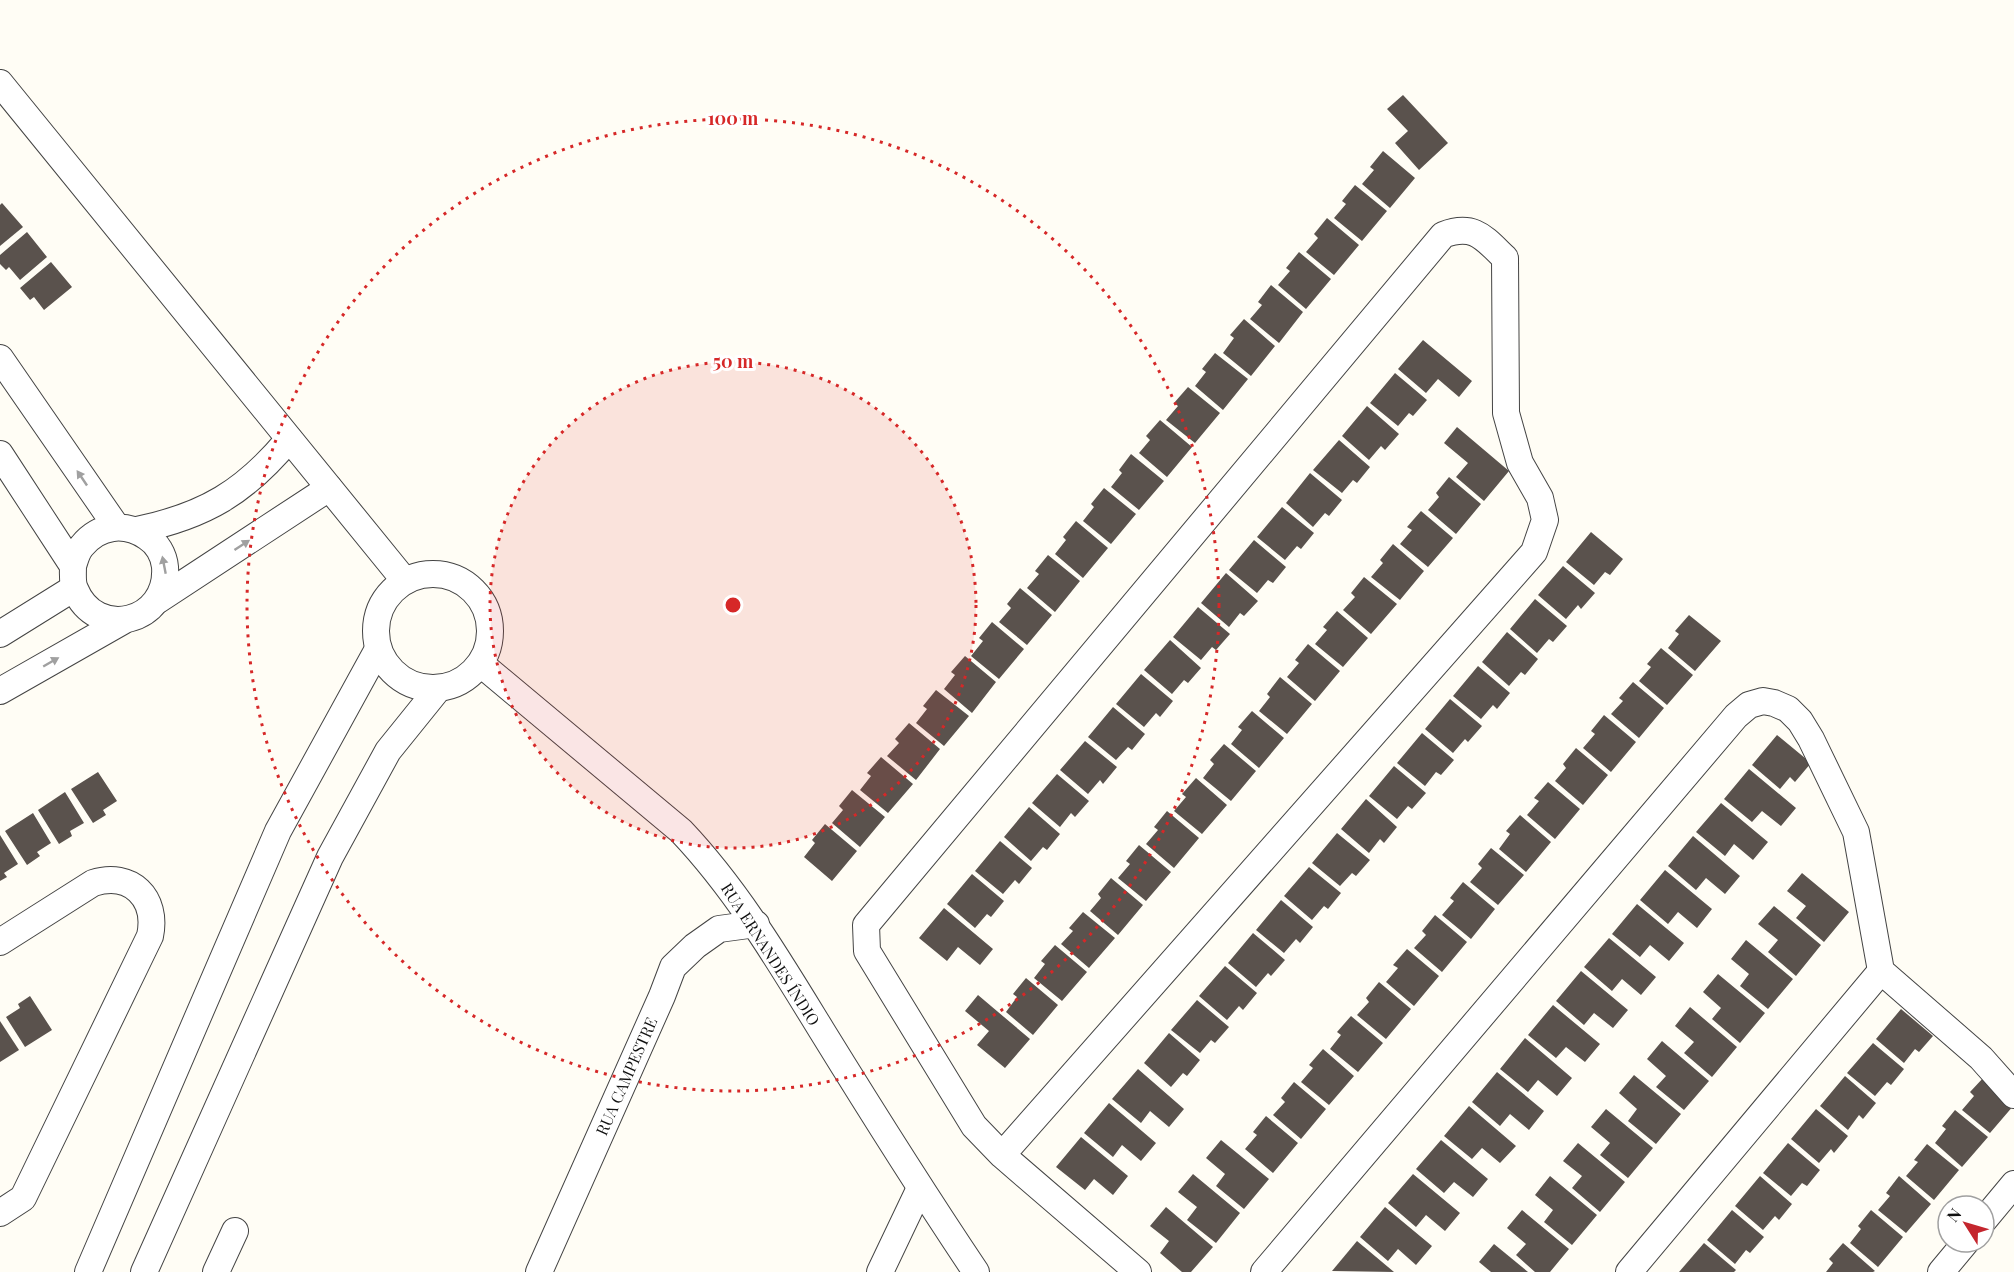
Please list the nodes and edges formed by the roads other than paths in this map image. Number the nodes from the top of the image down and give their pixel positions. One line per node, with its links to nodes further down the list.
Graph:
1 (0, 83): 3 (street)
2 (0, 358): 6 (street, one-way to 2)
3 (289, 439): 5 (street); 6 (street)
4 (0, 454): 7 (street)
5 (329, 488): 8 (street); 9 (street, one-way to 5)
6 (126, 528): 7 (street); 9 (street, one-way to 6)
7 (73, 577): 10 (street); 11 (street)
8 (405, 581): 12 (street); 13 (street)
9 (158, 600): 10 (street)
10 (123, 621): 15 (street, one-way to 10)
11 (0, 634)
12 (378, 649): 14 (street); 27 (street)
13 (481, 664): 14 (street); 16 (street, RUA ERNANDES ÍNDIO)
14 (438, 689): 28 (street)
15 (0, 691)
16 (756, 924): 22 (street, RUA ERNANDES ÍNDIO); 30 (street, RUA CAMPESTRE)
17 (0, 942): 24 (street)
18 (1881, 971): 19 (street); 34 (street); 35 (street)
19 (2014, 1095)
20 (1002, 1155): 20 (street); 33 (street)
21 (2014, 1184): 23 (street)
22 (920, 1188): 31 (street); 32 (street, RUA ERNANDES ÍNDIO)
23 (1996, 1206)
24 (0, 1213)
25 (235, 1231): 29 (street)
26 (1956, 1254): 36 (street)
27 (88, 1272)
28 (144, 1272)
29 (216, 1272)
30 (539, 1272)
31 (880, 1272)
32 (976, 1272)
33 (1138, 1272)
34 (1264, 1272)
35 (1629, 1272)
36 (1941, 1272)

